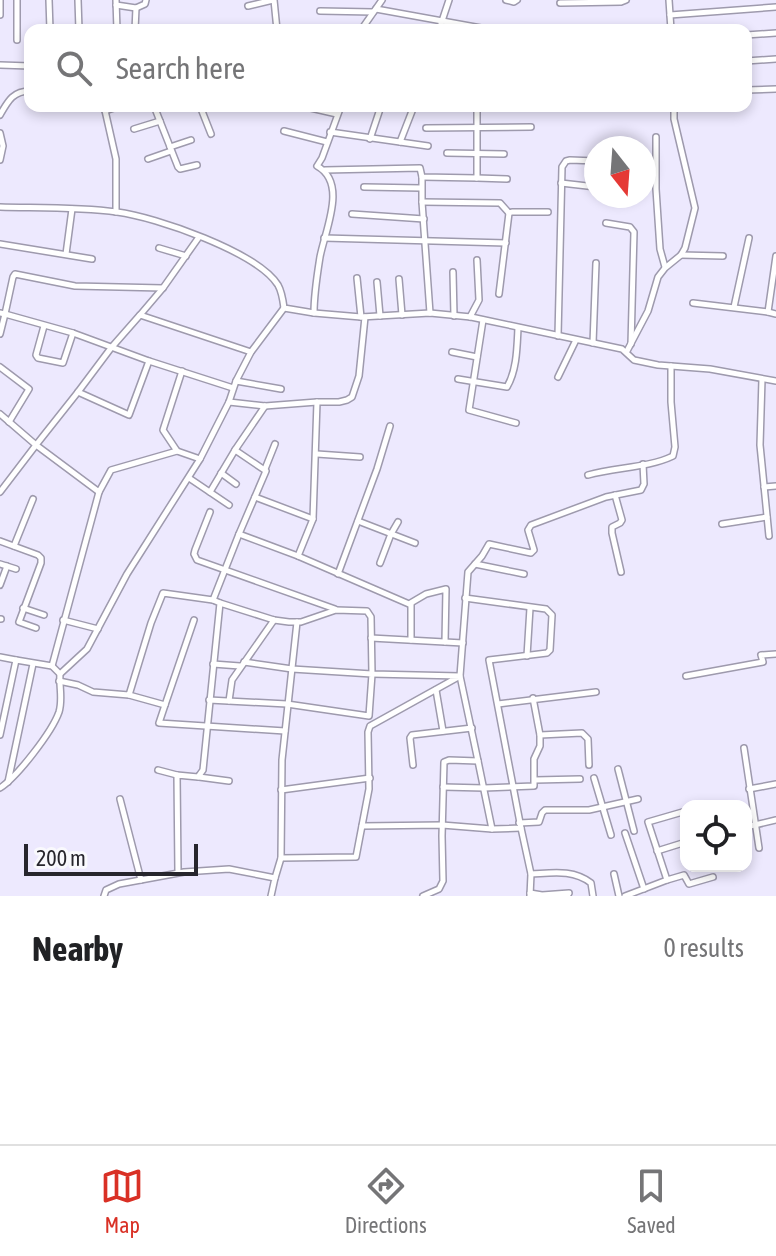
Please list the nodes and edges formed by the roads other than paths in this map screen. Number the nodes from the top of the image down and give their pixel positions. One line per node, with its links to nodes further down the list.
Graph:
1 (0, 0): 20 (street)
2 (17, 0): 34 (street)
3 (49, 0): 23 (street)
4 (78, 0): 24 (street)
5 (146, 0): 17 (street)
6 (274, 0): 15 (street); 27 (street)
7 (382, 0): 19 (street)
8 (449, 0): 22 (street)
9 (506, 0): 10 (street)
10 (517, 0)
11 (626, 0): 14 (street)
12 (669, 0): 21 (street)
13 (116, 3): 17 (street); 25 (street)
14 (560, 3)
15 (248, 6)
16 (776, 7): 21 (street)
17 (136, 8): 26 (street)
18 (320, 11): 19 (street)
19 (374, 11): 22 (street); 28 (street)
20 (0, 15)
21 (670, 15): 31 (street)
22 (442, 21): 29 (street); 30 (street)
23 (50, 24)
24 (79, 24)
25 (117, 24)
26 (135, 24)
27 (276, 24)
28 (366, 24)
29 (441, 24)
30 (459, 24)
31 (671, 24)
32 (776, 33): 33 (street)
33 (752, 35)
34 (17, 40)
35 (776, 59): 36 (street)
36 (752, 61)
37 (0, 65): 38 (street)
38 (24, 66)
39 (776, 89): 40 (street)
40 (752, 90)
41 (24, 91): 51 (street)
42 (105, 112): 86 (street)
43 (156, 112): 52 (street)
44 (202, 112): 60 (street)
45 (328, 112): 50 (street)
46 (379, 112): 61 (street)
47 (412, 112): 64 (street)
48 (477, 112): 53 (street)
49 (675, 112): 100 (street)
50 (337, 114): 59 (street)
51 (0, 115)
52 (160, 121): 56 (street); 66 (street)
53 (477, 127): 54 (street); 55 (street); 68 (street)
54 (531, 127)
55 (426, 128)
56 (134, 129)
57 (284, 131): 63 (street)
58 (0, 132): 71 (street)
59 (330, 132): 61 (street); 63 (street)
60 (211, 134)
61 (370, 139): 64 (street)
62 (191, 140): 66 (street)
63 (327, 142): 74 (street)
64 (400, 143): 65 (street)
65 (428, 146)
66 (170, 149): 70 (street); 73 (street)
67 (447, 153): 68 (street)
68 (476, 153): 69 (street); 76 (street)
69 (504, 154)
70 (148, 159)
71 (0, 160)
72 (584, 161): 78 (street)
73 (197, 165)
74 (325, 170): 75 (street); 93 (street)
75 (422, 177): 76 (street); 81 (street)
76 (477, 178): 77 (street)
77 (507, 179)
78 (561, 183): 79 (street); 133 (street)
79 (584, 186)
80 (364, 187): 81 (street)
81 (421, 188): 83 (street)
82 (656, 189): 107 (street)
83 (422, 202): 88 (street); 90 (street)
84 (0, 207): 85 (street)
85 (72, 209): 86 (street); 99 (street)
86 (116, 212): 92 (street)
87 (548, 212): 88 (street)
88 (509, 213): 96 (street)
89 (352, 214): 90 (street)
90 (424, 219): 95 (street)
91 (606, 223): 136 (street)
92 (199, 237): 101 (street); 116 (street)
93 (324, 238): 95 (street); 119 (street)
94 (749, 238): 115 (street)
95 (426, 241): 96 (street); 120 (street)
96 (506, 243): 113 (street)
97 (0, 244): 99 (street)
98 (159, 248): 101 (street)
99 (66, 254): 104 (street)
100 (681, 255): 102 (street); 107 (street)
101 (186, 256): 112 (street)
102 (723, 256)
103 (776, 256): 117 (street)
104 (92, 259)
105 (477, 260): 127 (street)
106 (596, 263): 135 (street)
107 (665, 268): 136 (street)
108 (453, 272): 125 (street)
109 (357, 278): 126 (street)
110 (399, 279): 123 (street)
111 (377, 282): 124 (street)
112 (163, 288): 118 (street); 122 (street)
113 (499, 294)
114 (693, 303): 115 (street)
115 (734, 307): 117 (street)
116 (284, 308): 119 (street); 138 (street)
117 (768, 312): 121 (street)
118 (3, 313): 129 (street); 132 (street)
119 (314, 313): 126 (street)
120 (430, 313): 123 (street); 125 (street)
121 (776, 314)
122 (140, 315): 137 (street); 138 (street)
123 (402, 315): 124 (street)
124 (380, 316): 126 (street)
125 (454, 316): 127 (street)
126 (363, 317): 155 (street)
127 (470, 317): 128 (street)
128 (483, 320): 130 (street); 141 (street)
129 (44, 326): 131 (street); 131 (street)
130 (518, 328): 133 (street); 150 (street)
131 (73, 333): 137 (street)
132 (0, 334)
133 (558, 336): 134 (street)
134 (576, 340): 135 (street); 146 (street)
135 (593, 343): 140 (street)
136 (631, 344): 140 (street)
137 (111, 348): 142 (street); 153 (street)
138 (251, 352): 151 (street)
139 (452, 352): 141 (street)
140 (627, 352): 143 (street)
141 (477, 357): 150 (street)
142 (149, 361): 145 (street); 153 (street)
143 (671, 366): 148 (street); 168 (street)
144 (0, 367): 158 (street)
145 (182, 371): 151 (street); 164 (street)
146 (558, 377)
147 (458, 379): 150 (street)
148 (762, 379): 149 (street); 175 (street)
149 (776, 381)
150 (473, 382): 159 (street)
151 (235, 385): 152 (street); 154 (street)
152 (281, 389)
153 (78, 392): 162 (street)
154 (229, 402): 156 (street); 167 (street)
155 (317, 402): 156 (street); 165 (street)
156 (265, 406): 163 (street)
157 (0, 414): 158 (street)
158 (9, 422): 162 (street)
159 (516, 423)
160 (390, 426): 186 (street)
161 (275, 444): 169 (street)
162 (36, 445): 176 (street); 177 (street)
163 (235, 450): 169 (street); 170 (street)
164 (177, 451): 167 (street); 177 (street)
165 (317, 454): 166 (street); 185 (street)
166 (360, 457)
167 (200, 459): 172 (street)
168 (643, 464): 171 (street); 179 (street)
169 (265, 469): 180 (street)
170 (221, 473): 173 (street); 178 (street)
171 (588, 475)
172 (189, 478): 178 (street); 217 (street)
173 (236, 484)
174 (776, 486): 175 (street)
175 (764, 487): 184 (street)
176 (0, 492)
177 (99, 492): 212 (street)
178 (210, 492): 182 (street)
179 (615, 495): 197 (street); 201 (street)
180 (255, 497): 185 (street); 189 (street)
181 (33, 499): 194 (street)
182 (229, 505)
183 (210, 512): 200 (street)
184 (767, 517): 188 (street); 191 (street)
185 (313, 519): 195 (street)
186 (358, 521): 190 (street); 202 (street)
187 (398, 522): 190 (street)
188 (722, 524)
189 (239, 534): 195 (street); 200 (street)
190 (391, 534): 193 (street); 196 (street)
191 (769, 536)
192 (0, 541): 194 (street)
193 (415, 543)
194 (14, 546): 208 (street)
195 (298, 556): 202 (street)
196 (380, 563)
197 (475, 564): 203 (street); 205 (street)
198 (3, 565): 199 (street); 204 (street)
199 (16, 569)
200 (225, 570): 206 (street); 210 (street)
201 (621, 572)
202 (338, 574): 207 (street)
203 (524, 574)
204 (0, 585)
205 (465, 598): 209 (street); 221 (street)
206 (217, 602): 214 (street); 227 (street); 237 (street)
207 (411, 603): 219 (street); 220 (street)
208 (23, 608): 211 (street); 216 (street)
209 (530, 608): 223 (street); 223 (street)
210 (336, 610): 215 (street); 218 (street)
211 (44, 615)
212 (63, 620): 217 (street); 229 (street)
213 (194, 620): 243 (street)
214 (274, 620): 215 (street); 228 (street)
215 (297, 622): 230 (street)
216 (36, 628)
217 (98, 629): 234 (street)
218 (371, 638): 219 (street); 231 (street)
219 (411, 640): 220 (street)
220 (445, 642): 221 (street)
221 (463, 643): 232 (street)
222 (776, 654): 233 (street)
223 (527, 656): 242 (street)
224 (0, 657): 225 (street)
225 (16, 660): 226 (street); 248 (street)
226 (33, 664): 229 (street); 263 (street)
227 (213, 664): 228 (street); 239 (street)
228 (242, 664): 230 (street); 240 (street)
229 (52, 666): 234 (street)
230 (292, 669): 231 (street); 241 (street)
231 (372, 674): 232 (street); 241 (street)
232 (460, 676): 235 (street); 245 (street)
233 (686, 676)
234 (60, 677): 237 (street); 263 (street)
235 (436, 690): 247 (street); 258 (street)
236 (596, 692): 238 (street)
237 (129, 695): 243 (street)
238 (533, 698): 242 (street); 249 (street)
239 (209, 700): 240 (street); 244 (street)
240 (229, 701): 241 (street)
241 (287, 704): 246 (street)
242 (498, 704): 268 (street)
243 (165, 705): 244 (street)
244 (207, 725): 246 (street); 257 (street)
245 (472, 728): 247 (street); 251 (street)
246 (285, 731): 270 (street)
247 (443, 731): 252 (street)
248 (0, 735)
249 (540, 735): 253 (street); 261 (street)
250 (744, 748): 269 (street)
251 (478, 761): 265 (street); 267 (street)
252 (413, 765)
253 (589, 765)
254 (618, 769): 273 (street)
255 (158, 770): 256 (street)
256 (177, 775): 257 (street); 290 (street)
257 (198, 777): 262 (street)
258 (370, 778): 270 (street); 280 (street)
259 (594, 778): 274 (street)
260 (580, 779): 261 (street)
261 (535, 780): 268 (street)
262 (229, 781)
263 (7, 783): 266 (street)
264 (776, 784): 269 (street)
265 (443, 787): 267 (street); 278 (street)
266 (0, 788)
267 (484, 788): 268 (street); 282 (street)
268 (513, 788): 281 (street)
269 (749, 789): 277 (street)
270 (281, 790): 289 (street)
271 (120, 799): 295 (street)
272 (638, 799): 273 (street)
273 (627, 802): 274 (street); 283 (street)
274 (603, 808): 281 (street); 285 (street)
275 (680, 813): 288 (street)
276 (776, 820): 277 (street)
277 (755, 824): 279 (street); 287 (street)
278 (442, 825): 280 (street); 282 (street); 297 (street)
279 (752, 825)
280 (362, 826): 289 (street)
281 (520, 826): 282 (street); 291 (street)
282 (492, 829)
283 (634, 831)
284 (625, 833): 298 (street)
285 (611, 835)
286 (680, 844): 288 (street)
287 (759, 848)
288 (657, 851): 296 (street)
289 (281, 858): 294 (street)
290 (178, 872): 294 (street); 295 (street)
291 (531, 874): 299 (street); 305 (street)
292 (614, 874): 306 (street)
293 (713, 877): 296 (street)
294 (275, 878): 301 (street)
295 (141, 880): 300 (street)
296 (667, 880): 298 (street)
297 (442, 886): 302 (street); 303 (street)
298 (644, 889): 306 (street)
299 (530, 894): 304 (street)
300 (104, 896)
301 (271, 896)
302 (423, 896)
303 (443, 896)
304 (567, 896)
305 (593, 896)
306 (622, 896)

